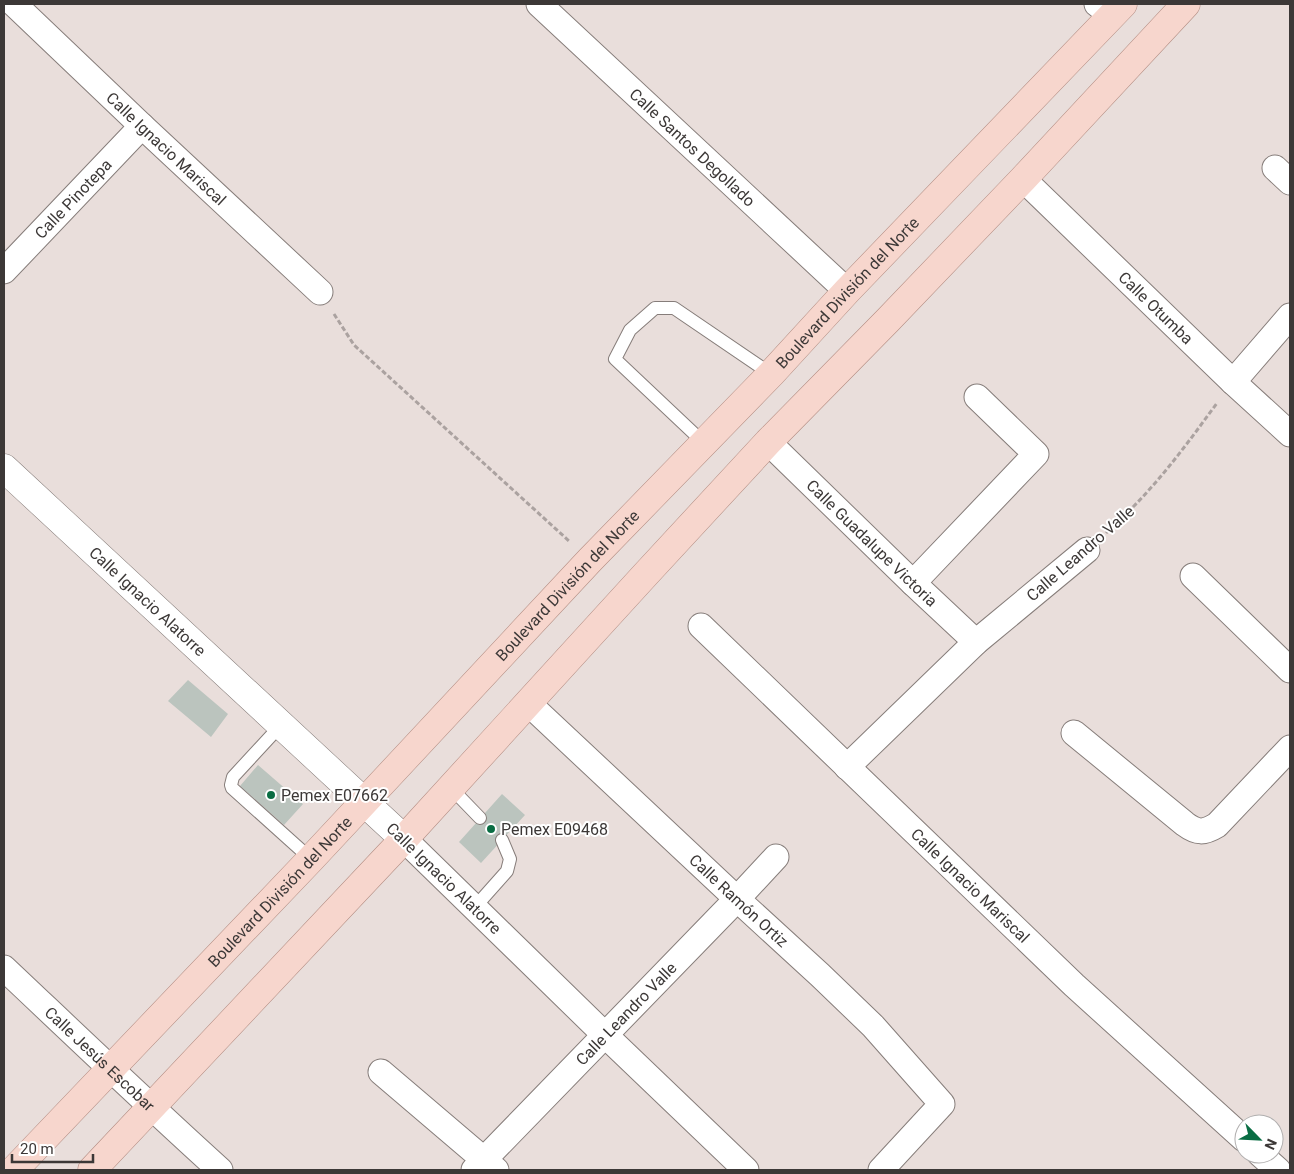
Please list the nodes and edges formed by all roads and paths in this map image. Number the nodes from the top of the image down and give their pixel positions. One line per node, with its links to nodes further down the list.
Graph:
1 (14, 4): 5 (street, Calle Ignacio Mariscal)
2 (539, 4): 8 (street, Calle Santos Degollado)
3 (1186, 4): 6 (main road)
4 (1110, 8): 8 (main road, Boulevard División del Norte)
5 (142, 126): 7 (street, Calle Pinotepa); 9 (street, Calle Ignacio Mariscal)
6 (1023, 178): 12 (street, Calle Otumba); 15 (main road)
7 (4, 271)
8 (847, 291): 11 (main road, Boulevard División del Norte)
9 (320, 292): 19 (path)
10 (1290, 316): 12 (street)
11 (771, 374): 16 (main road, Boulevard División del Norte); 16 (lane)
12 (1233, 382): 14 (street, Calle Otumba); 18 (path, Calle Leandro Valle)
13 (977, 398): 21 (street)
14 (1290, 434)
15 (768, 442): 21 (street, Calle Guadalupe Victoria); 25 (main road)
16 (704, 443): 19 (main road, Boulevard División del Norte)
17 (4, 468): 26 (street, Calle Ignacio Alatorre)
18 (1087, 550): 23 (street, Calle Leandro Valle)
19 (590, 560): 31 (main road, Boulevard División del Norte)
20 (1193, 576): 24 (street)
21 (913, 583): 23 (street, Calle Guadalupe Victoria)
22 (701, 626): 29 (street, Calle Ignacio Mariscal)
23 (976, 642): 29 (street, Calle Leandro Valle)
24 (1290, 670)
25 (528, 703): 30 (main road); 37 (street, Calle Ramón Ortiz)
26 (281, 725): 31 (street, Calle Ignacio Alatorre); 36 (lane)
27 (1074, 733): 28 (street)
28 (1290, 748)
29 (847, 767): 44 (street, Calle Ignacio Mariscal)
30 (451, 788): 32 (lane); 33 (main road)
31 (364, 802): 33 (street, Calle Ignacio Alatorre); 36 (main road, Boulevard División del Norte)
32 (480, 818)
33 (404, 839): 38 (street, Calle Ignacio Alatorre); 43 (main road)
34 (502, 840): 38 (lane)
35 (776, 857): 37 (street, Calle Leandro Valle)
36 (311, 859): 41 (main road, Boulevard División del Norte)
37 (737, 899): 40 (street, Calle Leandro Valle); 50 (street, Calle Ramón Ortiz)
38 (475, 907): 40 (street, Calle Ignacio Alatorre)
39 (4, 968): 41 (street, Calle Jesús Escobar)
40 (605, 1035): 45 (street, Calle Leandro Valle); 49 (street, Calle Ignacio Alatorre)
41 (112, 1069): 43 (street, Calle Jesús Escobar); 46 (main road, Boulevard División del Norte)
42 (381, 1072): 45 (street)
43 (152, 1108): 47 (main road); 48 (street, Calle Jesús Escobar)
44 (1234, 1130)
45 (485, 1167)
46 (14, 1170)
47 (92, 1170)
48 (220, 1170)
49 (746, 1170)
50 (881, 1170)

